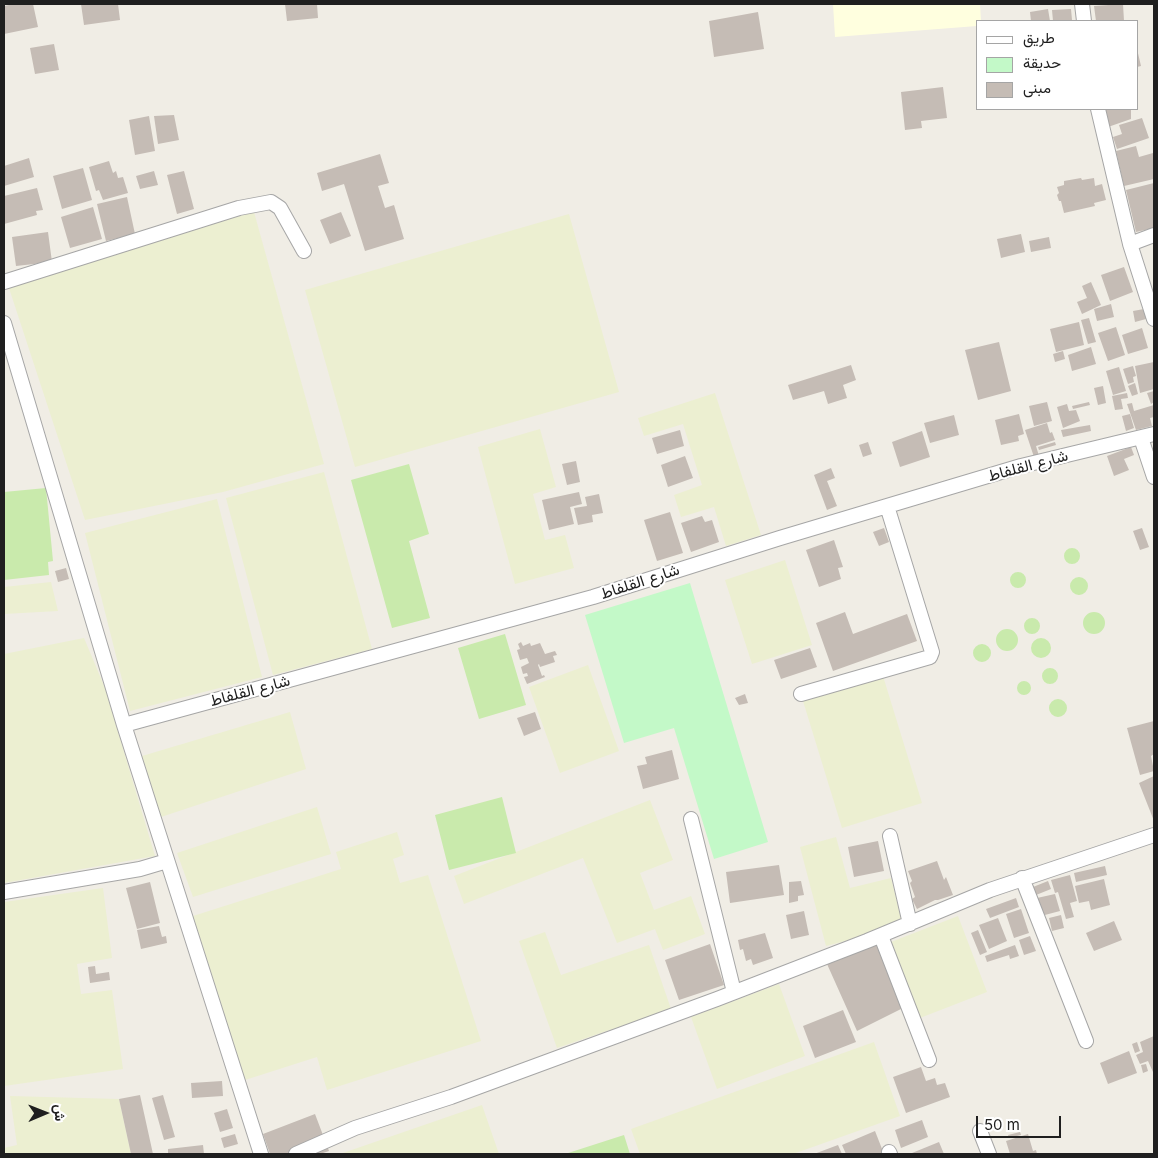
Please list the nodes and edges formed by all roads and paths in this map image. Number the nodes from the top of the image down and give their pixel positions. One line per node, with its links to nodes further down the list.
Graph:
1 (1082, 4): 2 (street)
2 (1084, 20)
3 (1098, 110): 5 (street)
4 (1154, 235): 5 (street)
5 (1130, 244): 8 (street)
6 (304, 250): 7 (street)
7 (4, 282)
8 (1154, 319)
9 (4, 323): 14 (street)
10 (1148, 436): 11 (street); 12 (street, شارع القلفاط)
11 (1154, 476)
12 (888, 506): 13 (street); 14 (street, شارع القلفاط)
13 (801, 694)
14 (124, 725): 18 (street)
15 (691, 818): 23 (street)
16 (1154, 835): 19 (street)
17 (890, 836): 21 (street)
18 (168, 861): 20 (street); 27 (street)
19 (1022, 878): 21 (street); 24 (street)
20 (4, 892)
21 (910, 924): 22 (street)
22 (881, 936): 23 (street); 25 (street)
23 (734, 992): 28 (street)
24 (1086, 1041)
25 (929, 1060)
26 (980, 1131): 29 (street)
27 (261, 1154)
28 (296, 1154)
29 (989, 1154)

